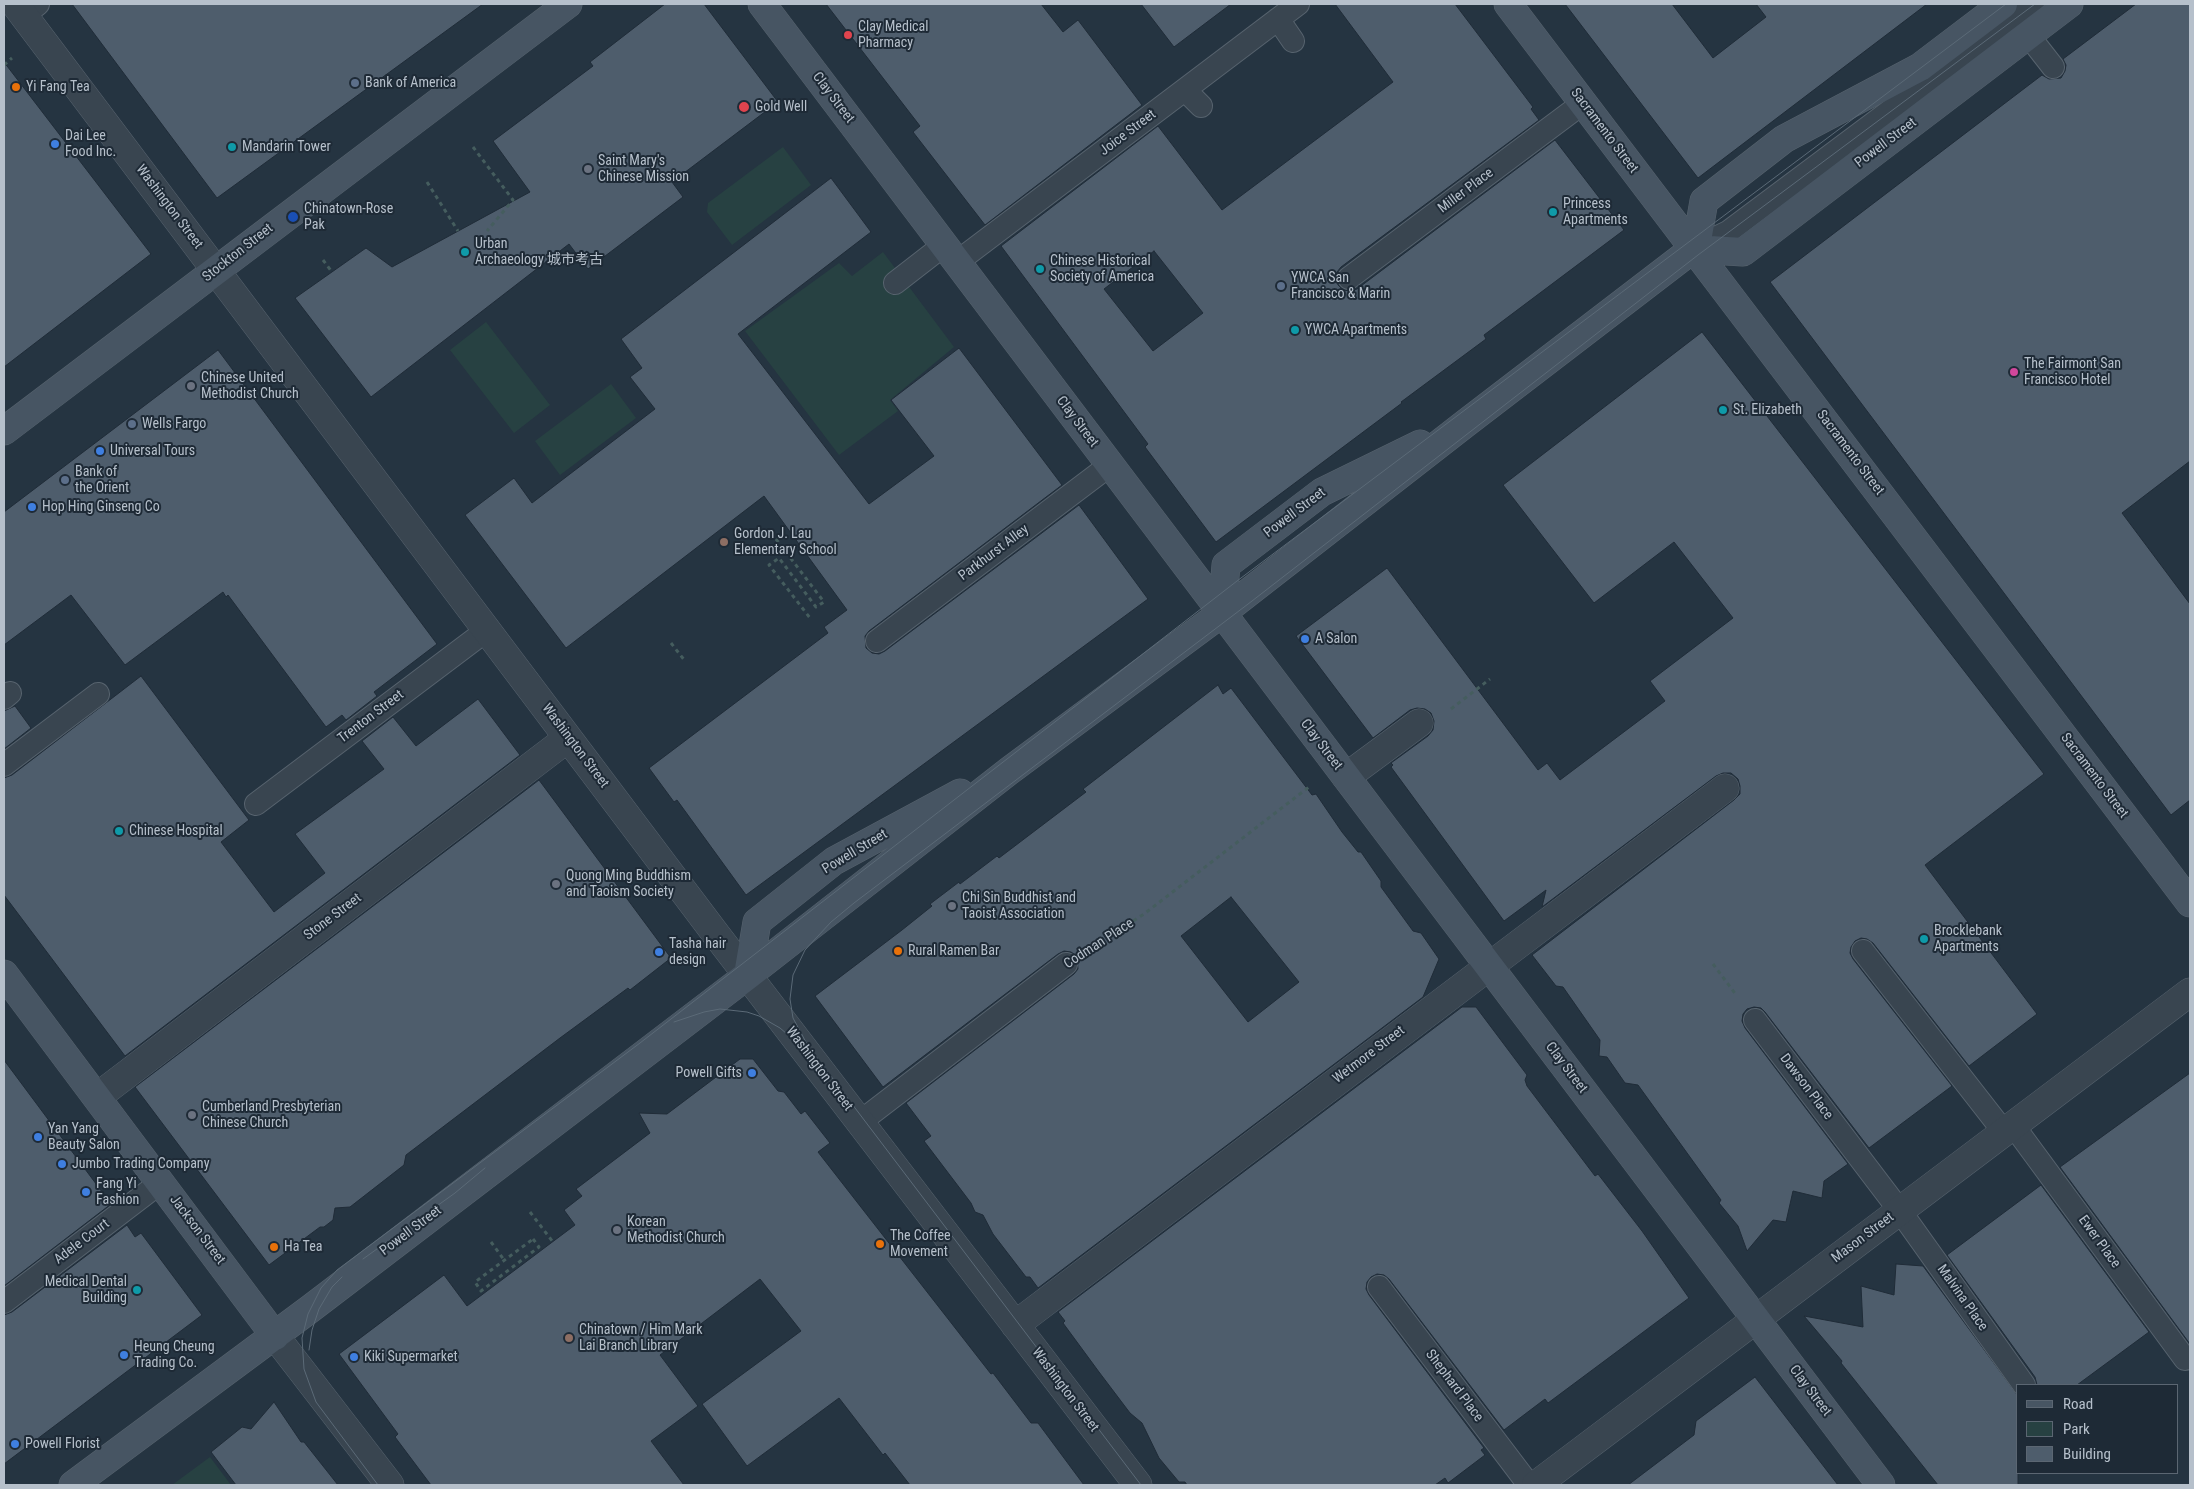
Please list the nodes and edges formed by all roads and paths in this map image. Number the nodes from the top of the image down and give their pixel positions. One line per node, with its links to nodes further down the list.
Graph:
1 (568, 4): 23 (street, Stockton Street)
2 (762, 4): 21 (street, Clay Street)
3 (1298, 4): 9 (lane, Joice Street)
4 (1508, 4): 15 (street, Sacramento Street)
5 (2004, 4): 20 (street)
6 (2033, 4): 20 (lane)
7 (2069, 4): 10 (street, Powell Street)
8 (26, 7): 23 (street, Washington Street)
9 (1278, 19): 11 (lane); 21 (lane, Joice Street)
10 (2028, 35): 14 (lane); 20 (street, Powell Street)
11 (1293, 42)
12 (15, 56): 13 (path)
13 (4, 65)
14 (2053, 67)
15 (1583, 103): 20 (street, Sacramento Street); 25 (lane, Miller Place)
16 (473, 147): 19 (path)
17 (427, 182): 18 (path)
18 (458, 231)
19 (487, 232)
20 (1693, 249): 30 (street, Powell Street); 45 (street, Sacramento Street)
21 (950, 254): 26 (lane, Joice Street); 28 (street, Clay Street)
22 (323, 260): 24 (path)
23 (216, 270): 27 (street, Stockton Street); 32 (street, Washington Street)
24 (332, 272)
25 (1349, 278)
26 (895, 283)
27 (4, 431)
28 (1110, 465): 30 (street, Clay Street); 33 (lane, Parkhurst Alley)
29 (776, 539): 31 (path)
30 (1222, 613): 41 (street, Powell Street); 42 (street, Clay Street)
31 (810, 618)
32 (487, 630): 39 (street, Washington Street); 44 (lane, Trenton Street)
33 (877, 641)
34 (671, 643): 35 (path)
35 (685, 661)
36 (1490, 679): 38 (path)
37 (98, 694): 40 (lane)
38 (1419, 724): 42 (street)
39 (568, 738): 51 (street, Washington Street); 54 (street, Stone Street)
40 (4, 765)
41 (1009, 771): 51 (street, Powell Street); 51 (street, Powell Street)
42 (1342, 772): 47 (path, Codman Place); 49 (street, Clay Street)
43 (1725, 788): 49 (street, Wetmore Street)
44 (256, 804)
45 (2190, 903)
46 (1863, 951): 56 (lane, Ewer Place)
47 (1066, 964): 55 (lane, Codman Place)
48 (1713, 964): 53 (path)
49 (1488, 965): 65 (street, Clay Street); 66 (street, Wetmore Street)
50 (4, 976): 54 (street, Jackson Street)
51 (748, 976): 55 (street, Washington Street); 67 (street, Powell Street)
52 (2190, 992): 56 (street, Mason Street)
53 (1755, 1020): 58 (lane, Dawson Place)
54 (97, 1097): 57 (street, Jackson Street)
55 (860, 1122): 66 (street, Washington Street)
56 (2009, 1129): 58 (street, Mason Street); 68 (lane, Ewer Place)
57 (161, 1182): 64 (lane, Adele Court); 67 (street, Jackson Street)
58 (1900, 1211): 65 (street, Mason Street); 69 (lane, Malvina Place)
59 (530, 1212): 61 (path)
60 (491, 1242): 62 (path)
61 (553, 1242)
62 (504, 1260): 62 (path)
63 (1379, 1288): 73 (lane, Shephard Place)
64 (4, 1302)
65 (1756, 1319): 74 (street, Mason Street); 75 (street, Clay Street)
66 (1015, 1325): 72 (street, Washington Street)
67 (275, 1336): 70 (street, Powell Street); 71 (street, Jackson Street)
68 (2185, 1359)
69 (2023, 1384)
70 (73, 1485)
71 (390, 1485)
72 (1138, 1485)
73 (1528, 1485)
74 (1536, 1485)
75 (1881, 1485)

